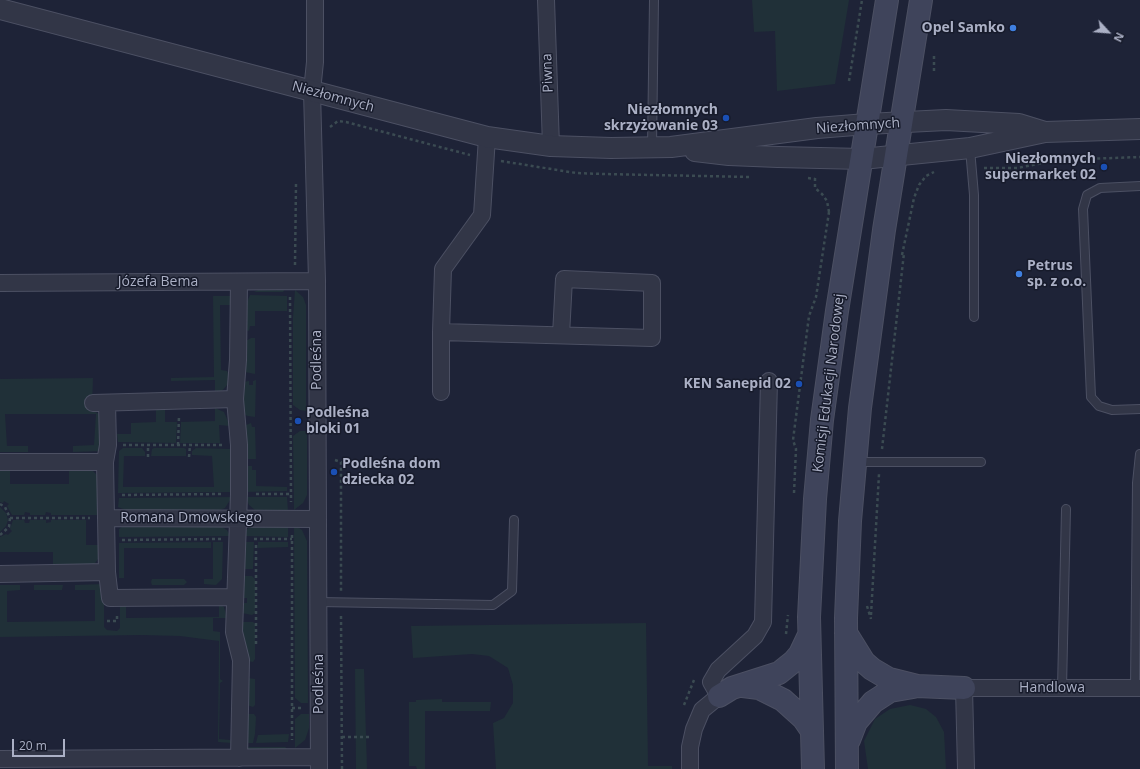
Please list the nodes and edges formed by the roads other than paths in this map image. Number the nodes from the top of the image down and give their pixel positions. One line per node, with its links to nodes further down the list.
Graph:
1 (315, 0): 7 (street, Podleśna)
2 (546, 0): 13 (street, Piwna)
3 (654, 0): 14 (lane)
4 (887, 0): 9 (main road, Komisji Edukacji Narodowej)
5 (921, 0): 8 (main road)
6 (0, 9): 7 (street, Niezłomnych)
7 (312, 91): 12 (street, Niezłomnych); 19 (street, Podleśna)
8 (901, 122): 9 (street, Niezłomnych); 11 (street, Niezłomnych); 16 (main road)
9 (867, 124): 14 (street, Niezłomnych); 17 (main road, Komisji Edukacji Narodowej)
10 (1140, 129): 11 (street, Niezłomnych)
11 (1045, 132): 15 (street, Niezłomnych)
12 (487, 137): 13 (street, Niezłomnych); 23 (street)
13 (551, 146): 14 (street, Niezłomnych)
14 (662, 148): 17 (street, Niezłomnych)
15 (970, 148): 16 (street, Niezłomnych); 22 (lane)
16 (896, 156): 17 (street, Niezłomnych); 32 (main road)
17 (862, 159): 43 (main road, Komisji Edukacji Narodowej)
18 (1140, 186): 28 (lane)
19 (316, 281): 20 (street, Józefa Bema); 37 (street, Podleśna)
20 (239, 282): 21 (street, Józefa Bema); 27 (street)
21 (0, 283)
22 (974, 316)
23 (441, 332): 24 (street); 26 (street)
24 (561, 335): 24 (street)
25 (769, 381): 50 (street)
26 (441, 392)
27 (235, 399): 31 (street, Romana Dmowskiego); 36 (street)
28 (1140, 409)
29 (1140, 454): 49 (lane)
30 (0, 462): 31 (street)
31 (106, 462): 35 (street, Romana Dmowskiego)
32 (855, 462): 33 (lane); 44 (main road)
33 (981, 462)
34 (1066, 509): 48 (lane)
35 (106, 518): 36 (street, Romana Dmowskiego); 39 (street)
36 (238, 519): 37 (street, Romana Dmowskiego); 41 (street)
37 (318, 519): 42 (street, Podleśna)
38 (514, 520): 42 (lane)
39 (107, 572): 40 (street); 41 (street)
40 (0, 574)
41 (235, 597): 52 (street)
42 (319, 602): 55 (street, Podleśna)
43 (810, 632): 45 (main road); 51 (main road, Komisji Edukacji Narodowej)
44 (846, 634): 46 (main road); 54 (main road)
45 (743, 686): 50 (main road); 51 (main road)
46 (917, 686): 47 (main road); 54 (main road)
47 (964, 688): 48 (street, Handlowa); 58 (street)
48 (1062, 688): 49 (street, Handlowa)
49 (1137, 688)
50 (719, 696): 57 (street)
51 (812, 731): 56 (main road, Komisji Edukacji Narodowej)
52 (239, 758): 53 (street); 55 (street)
53 (0, 759)
54 (847, 759)
55 (319, 763)
56 (812, 764)
57 (690, 769)
58 (966, 769)

